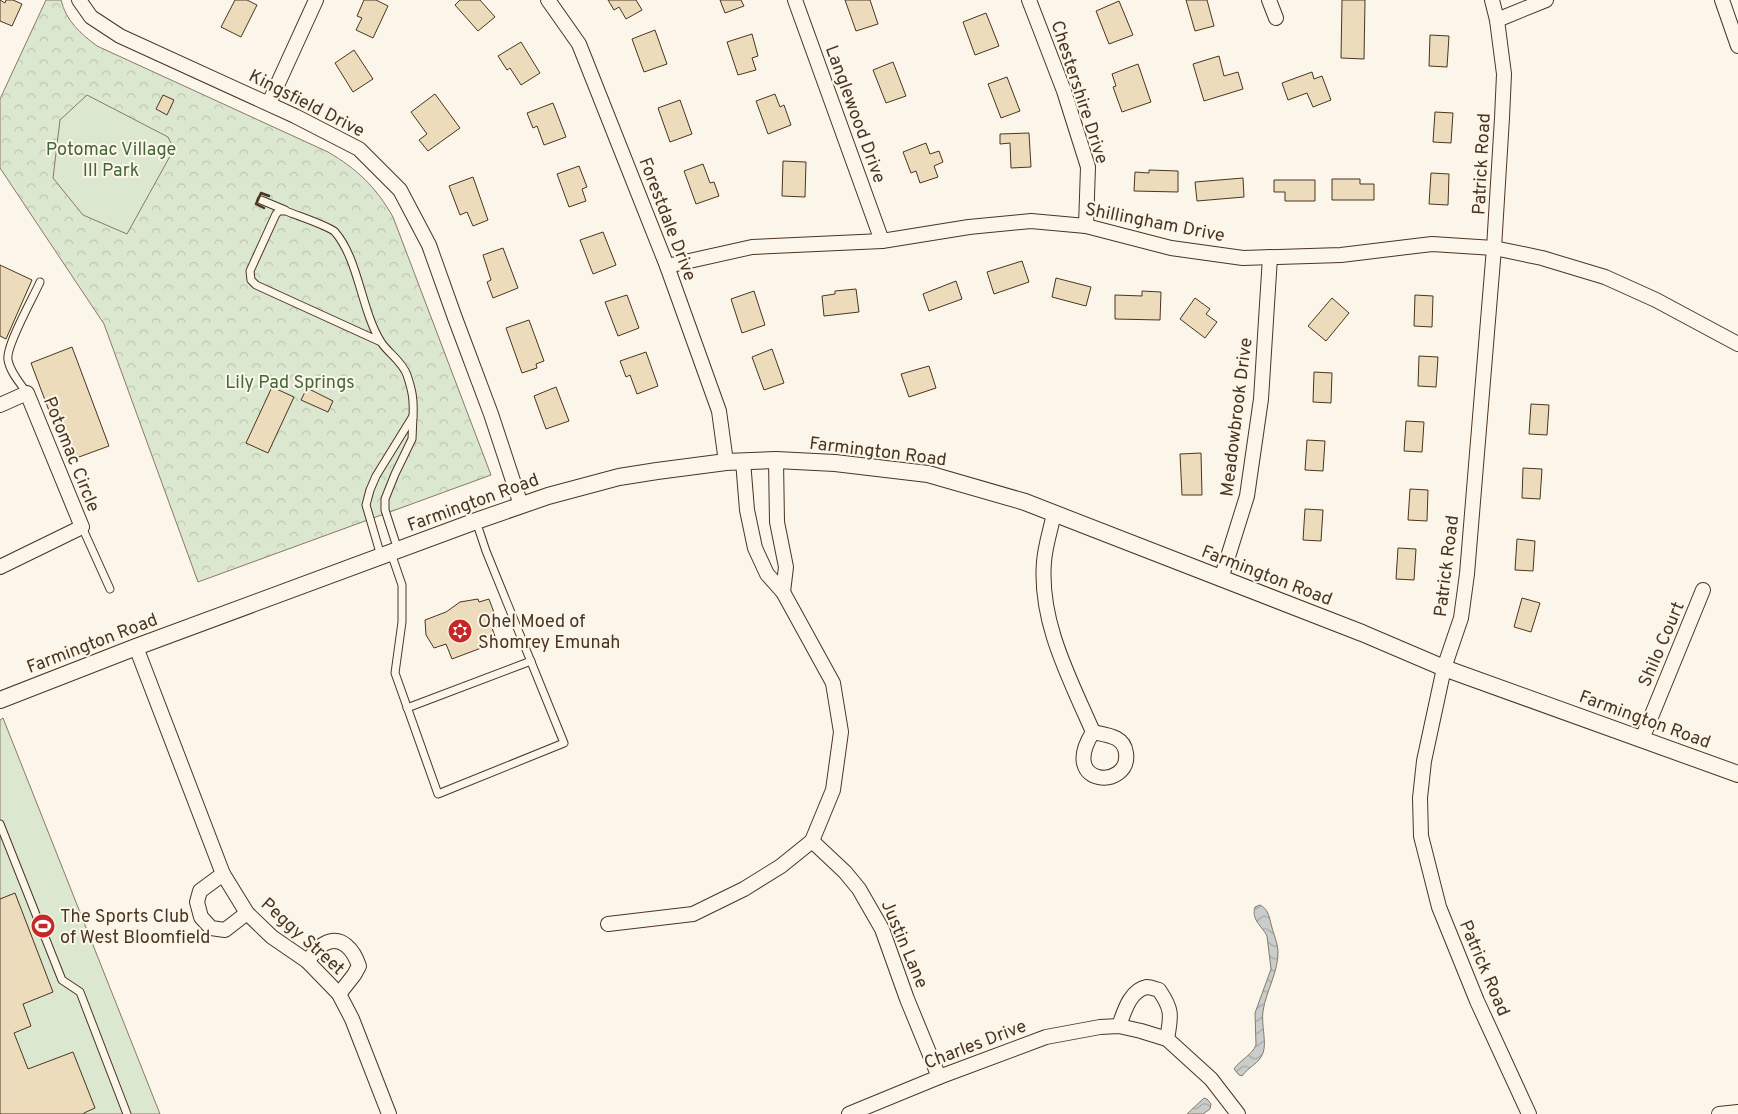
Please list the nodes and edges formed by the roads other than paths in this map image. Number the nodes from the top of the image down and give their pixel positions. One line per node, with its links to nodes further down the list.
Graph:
1 (79, 0): 13 (street, Kingsfield Drive)
2 (316, 0): 13 (street)
3 (548, 0): 20 (street, Forestdale Drive)
4 (795, 0): 17 (street, Langlewood Drive)
5 (1029, 0): 16 (street, Chestershire Drive)
6 (1269, 0): 10 (street)
7 (1492, 0): 11 (street, Patrick Road)
8 (1546, 0): 11 (street)
9 (1722, 0): 12 (street)
10 (1276, 18)
11 (1497, 20): 18 (street, Patrick Road)
12 (1738, 46)
13 (269, 103): 32 (street, Kingsfield Drive)
14 (261, 200): 15 (lane)
15 (286, 211): 22 (lane); 22 (lane)
16 (1086, 226): 17 (street, Shillingham Drive); 19 (street, Shillingham Drive)
17 (882, 242): 20 (street, Shillingham Drive)
18 (1494, 248): 19 (street, Shillingham Drive); 23 (street, Shillingham Drive); 44 (street, Patrick Road)
19 (1270, 257): 38 (street, Meadowbrook Drive)
20 (667, 266): 30 (street, Forestdale Drive)
21 (40, 282): 24 (lane)
22 (381, 342): 26 (lane)
23 (1738, 344)
24 (27, 393): 25 (street, Potomac Circle); 35 (street, Potomac Circle)
25 (0, 405)
26 (413, 416): 27 (lane); 31 (lane)
27 (387, 458): 31 (lane); 36 (lane)
28 (776, 460): 29 (street, Farmington Road); 33 (street, Farmington Road); 41 (street)
29 (743, 461): 30 (street, Farmington Road); 41 (street)
30 (726, 462): 32 (street, Farmington Road)
31 (400, 465): 36 (lane)
32 (521, 505): 34 (street, Farmington Road)
33 (1054, 513): 38 (street, Farmington Road); 47 (street)
34 (476, 521): 36 (street, Farmington Road); 43 (lane)
35 (82, 527): 37 (street, Potomac Circle); 39 (lane)
36 (390, 553): 42 (street, Farmington Road); 46 (lane)
37 (0, 566)
38 (1221, 579): 44 (street, Farmington Road)
39 (110, 590)
40 (1703, 590): 48 (street, Shilo Court)
41 (783, 592): 51 (street)
42 (136, 647): 45 (street, Farmington Road); 52 (street, Peggy Street)
43 (531, 661): 46 (lane); 46 (lane)
44 (1444, 668): 48 (street, Farmington Road); 65 (street, Patrick Road)
45 (0, 700)
46 (407, 708)
47 (1093, 732)
48 (1642, 739): 49 (street, Farmington Road)
49 (1738, 774)
50 (0, 824): 61 (lane)
51 (812, 841): 54 (street); 59 (street, Justin Lane)
52 (223, 874): 53 (street, Peggy Street); 53 (street)
53 (247, 913): 55 (street, Peggy Street)
54 (608, 924)
55 (307, 960): 56 (street, Peggy Street); 56 (street)
56 (339, 994): 62 (street, Peggy Street)
57 (1119, 1026): 58 (street, Charles Drive); 58 (street); 59 (street, Charles Drive)
58 (1167, 1040): 64 (street, Charles Drive)
59 (939, 1077): 63 (street, Charles Drive)
60 (1738, 1112): 66 (street)
61 (128, 1114)
62 (389, 1114)
63 (849, 1114)
64 (1238, 1114)
65 (1530, 1114)
66 (1719, 1114)

